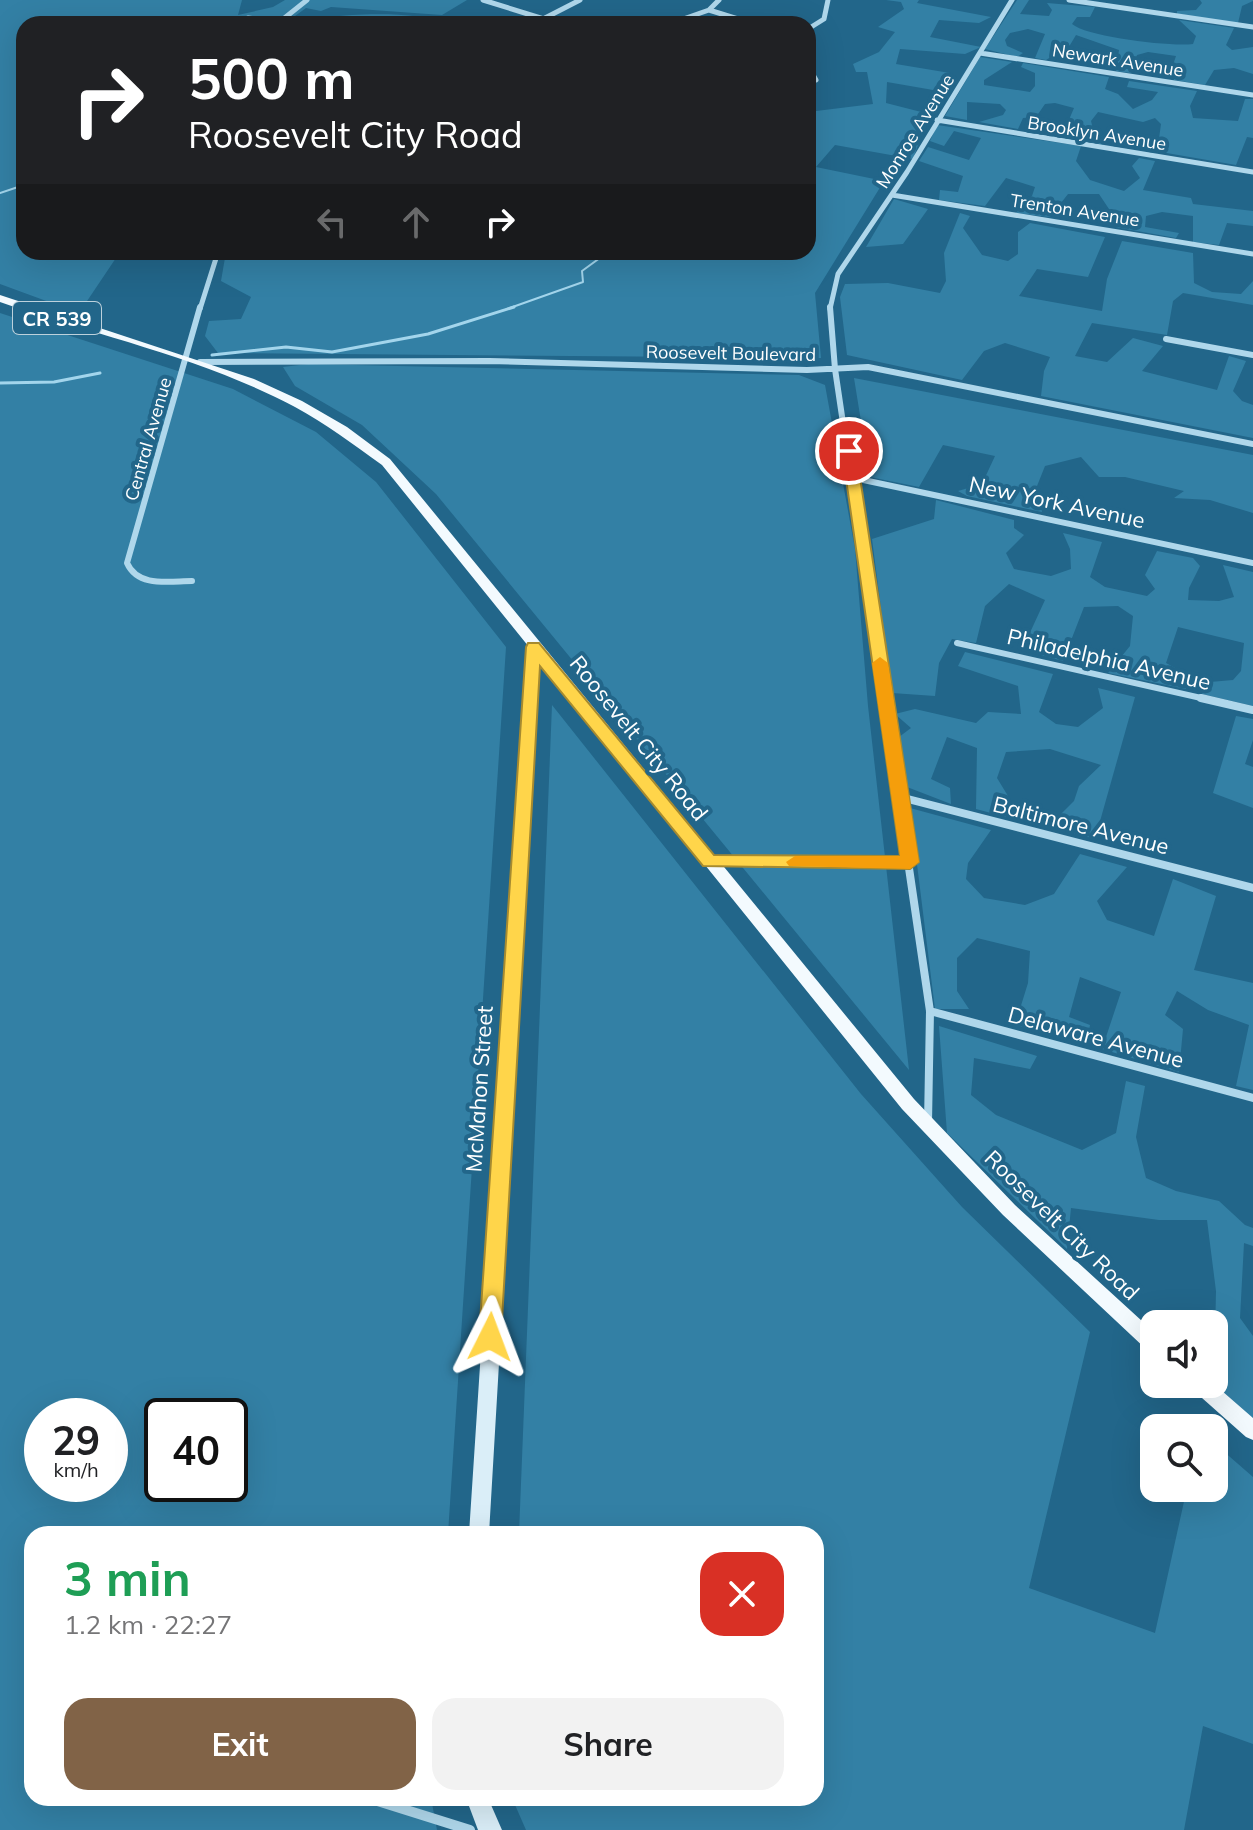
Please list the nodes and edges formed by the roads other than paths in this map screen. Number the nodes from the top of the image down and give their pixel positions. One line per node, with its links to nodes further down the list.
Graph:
1 (307, 0): 9 (street)
2 (483, 0): 10 (street)
3 (580, 0): 11 (street)
4 (719, 0): 8 (street)
5 (828, 0): 14 (street)
6 (1012, 0): 16 (street, Monroe Avenue)
7 (1069, 0): 15 (street)
8 (709, 10): 12 (street); 13 (street)
9 (287, 16)
10 (534, 16)
11 (549, 16)
12 (692, 16)
13 (728, 16)
14 (816, 24)
15 (1253, 27)
16 (980, 53): 17 (street, Newark Avenue); 18 (street, Monroe Avenue)
17 (1253, 95)
18 (937, 120): 19 (street, Brooklyn Avenue); 20 (street, Monroe Avenue)
19 (1253, 172)
20 (892, 195): 21 (street, Trenton Avenue); 27 (street, Monroe Avenue)
21 (1253, 254)
22 (216, 260): 26 (street, Central Avenue)
23 (0, 298): 26 (main road, Roosevelt City Road / CR 539)
24 (1166, 339): 25 (street)
25 (1253, 355)
26 (192, 360): 27 (street, Roosevelt Boulevard); 31 (street, Central Avenue); 33 (main road, Roosevelt City Road / CR 539)
27 (835, 369): 28 (street, Roosevelt Boulevard); 29 (street)
28 (1253, 444)
29 (854, 478): 30 (street, New York Avenue); 35 (street)
30 (1253, 563)
31 (192, 581)
32 (957, 643): 34 (street, Philadelphia Avenue)
33 (534, 647): 36 (main road, Roosevelt City Road / CR 539); 45 (street, McMahon Street)
34 (1253, 710)
35 (900, 797): 37 (street); 38 (street, Baltimore Avenue)
36 (710, 862): 37 (street); 41 (main road, Roosevelt City Road / CR 539)
37 (910, 862): 39 (street)
38 (1253, 888)
39 (930, 1011): 40 (street, Delaware Avenue); 41 (street)
40 (1253, 1098)
41 (928, 1125): 42 (main road, Roosevelt City Road / CR 539)
42 (1140, 1331)
43 (1216, 1398): 44 (main road)
44 (1253, 1431)
45 (479, 1526)
46 (394, 1806): 48 (street)
47 (480, 1806): 49 (street)
48 (470, 1830)
49 (490, 1830)

